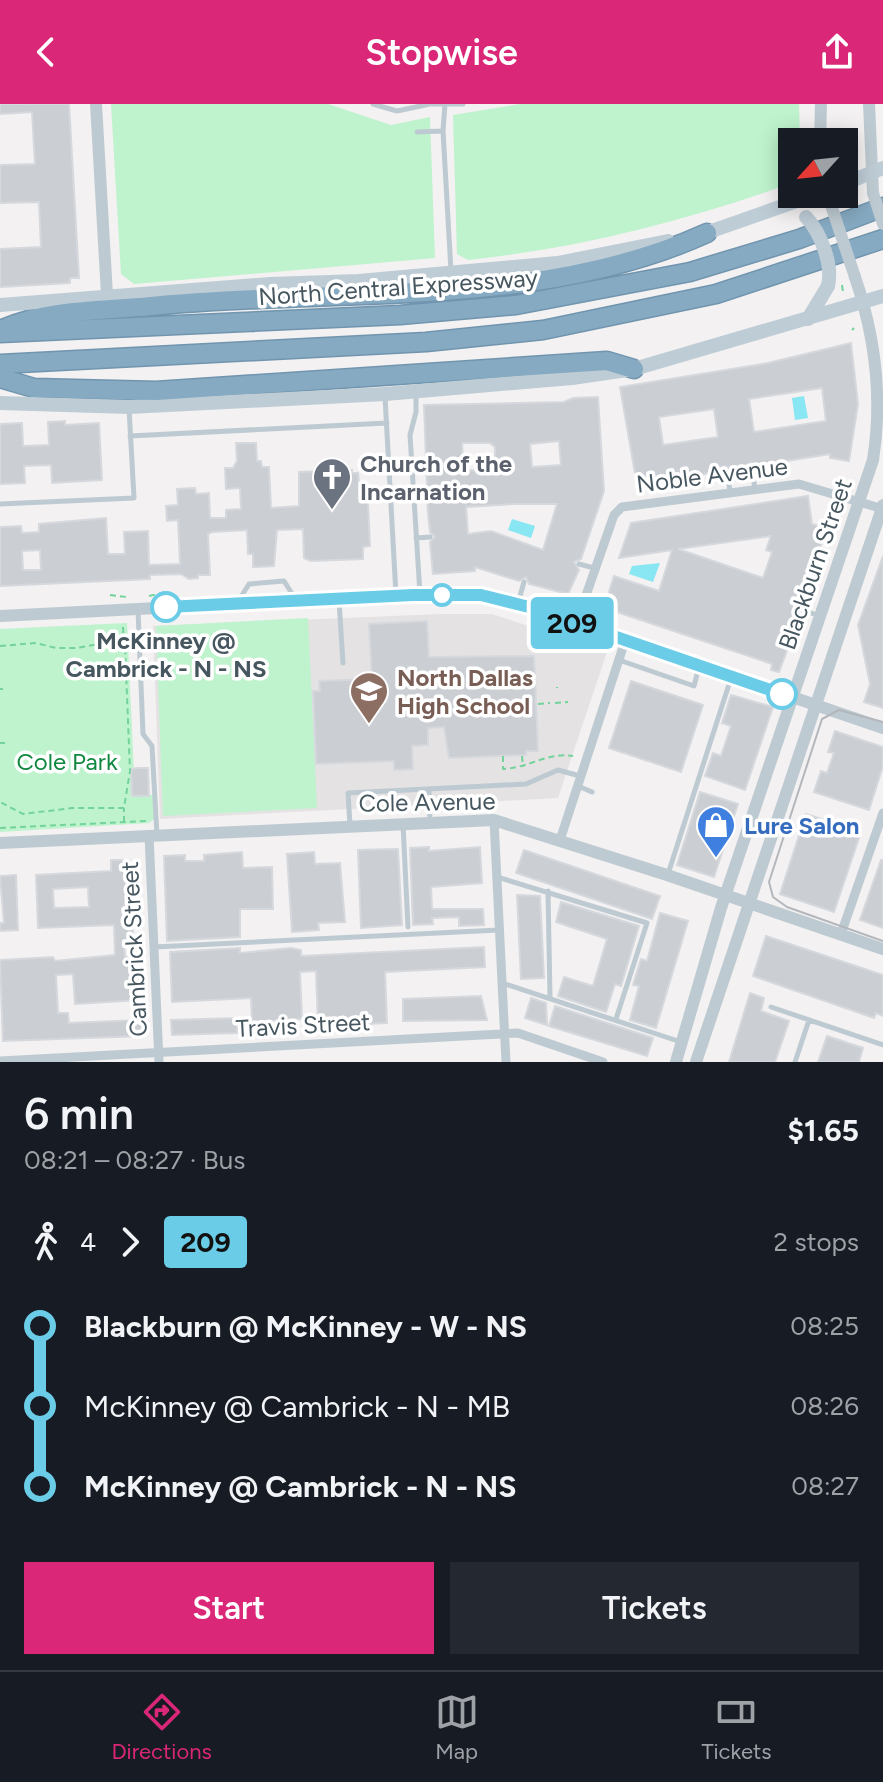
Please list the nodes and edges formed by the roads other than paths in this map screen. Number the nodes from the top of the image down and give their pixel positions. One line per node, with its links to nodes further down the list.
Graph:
1 (96, 104): 21 (street)
2 (373, 104): 3 (lane)
3 (431, 104): 7 (lane)
4 (463, 104): 7 (lane)
5 (821, 104): 8 (street)
6 (869, 104): 11 (street)
7 (445, 105): 9 (lane)
8 (820, 128)
9 (443, 131): 10 (lane); 20 (lane)
10 (417, 132)
11 (877, 170): 12 (main road); 13 (street)
12 (858, 178)
13 (878, 200): 17 (street, bridge); 26 (highway, North Central Expressway)
14 (778, 207): 18 (main road, North Central Expressway)
15 (793, 208): 25 (main road, bridge)
16 (832, 208): 23 (street, Blackburn Street, bridge)
17 (883, 224)
18 (707, 233): 20 (main road, North Central Expressway); 26 (highway)
19 (883, 239): 27 (highway)
20 (451, 272): 21 (main road, North Central Expressway)
21 (107, 295): 24 (main road, North Central Expressway)
22 (883, 296): 23 (main road)
23 (864, 302): 25 (main road); 40 (street, Blackburn Street)
24 (0, 305)
25 (808, 320): 28 (main road)
26 (0, 332)
27 (0, 364)
28 (634, 369): 29 (highway); 30 (main road)
29 (0, 378)
30 (416, 392): 31 (main road); 44 (lane)
31 (385, 394): 33 (main road); 34 (lane)
32 (0, 403): 33 (main road)
33 (129, 407): 35 (lane)
34 (387, 423): 35 (lane); 49 (lane)
35 (130, 436): 41 (lane)
36 (751, 467): 38 (lane)
37 (727, 471): 39 (lane)
38 (755, 488): 39 (street, Noble Avenue); 40 (street, Noble Avenue)
39 (730, 491): 46 (street, Noble Avenue)
40 (860, 502): 42 (street, Noble Avenue); 57 (street, Blackburn Street)
41 (0, 504)
42 (883, 507): 65 (street, Blackburn Street)
43 (430, 537): 44 (lane)
44 (416, 538): 48 (lane)
45 (579, 564): 46 (lane)
46 (595, 568): 58 (street, Noble Avenue)
47 (524, 582): 53 (lane)
48 (420, 595): 49 (street); 53 (street)
49 (396, 596): 50 (street)
50 (339, 599): 51 (street); 61 (lane)
51 (296, 601): 52 (street); 52 (lane)
52 (236, 604): 54 (street)
53 (518, 604): 58 (street)
54 (133, 606): 56 (street); 75 (lane, Cambrick Street)
55 (802, 610): 57 (lane)
56 (0, 616)
57 (821, 616): 64 (street, Blackburn Street)
58 (576, 624): 59 (street)
59 (625, 641): 60 (street); 62 (street)
60 (619, 660): 62 (lane); 67 (street)
61 (343, 663)
62 (699, 666): 63 (street)
63 (731, 677): 64 (street); 78 (lane)
64 (793, 697): 65 (street); 81 (street, Blackburn Street)
65 (813, 705): 66 (street); 82 (street, Blackburn Street)
66 (883, 728)
67 (579, 781): 68 (lane); 69 (lane); 76 (street)
68 (429, 790): 72 (lane); 74 (lane)
69 (592, 792)
70 (883, 813): 85 (street)
71 (494, 820): 72 (street, Cole Avenue); 76 (street, Cole Avenue); 79 (street)
72 (430, 821): 73 (street, Cole Avenue)
73 (403, 823): 74 (street, Cole Avenue); 83 (lane)
74 (350, 825): 75 (street, Cole Avenue)
75 (153, 835): 77 (street, Cole Avenue); 86 (street, Cambrick Street)
76 (560, 840): 78 (street, Cole Avenue)
77 (0, 843)
78 (667, 875): 81 (street, Cole Avenue)
79 (497, 877): 80 (lane); 84 (street)
80 (548, 891): 89 (lane); 91 (lane)
81 (725, 895): 82 (street, Cole Avenue); 94 (street, Blackburn Street)
82 (747, 902): 85 (street, Cole Avenue); 101 (street, Blackburn Street)
83 (408, 927)
84 (500, 930): 86 (lane); 88 (street)
85 (841, 934): 87 (street, Cole Avenue)
86 (154, 947): 96 (street, Cambrick Street)
87 (883, 949)
88 (502, 983): 89 (lane); 93 (street)
89 (550, 997): 91 (lane)
90 (771, 1007): 92 (lane)
91 (616, 1019): 94 (lane)
92 (809, 1020): 95 (lane); 102 (lane)
93 (505, 1035): 96 (street, Travis Street); 98 (street); 99 (street, Travis Street)
94 (682, 1042): 100 (street, Blackburn Street)
95 (883, 1045)
96 (158, 1057): 97 (street, Travis Street)
97 (0, 1061)
98 (506, 1062)
99 (603, 1062)
100 (676, 1062)
101 (696, 1062)
102 (795, 1062)

